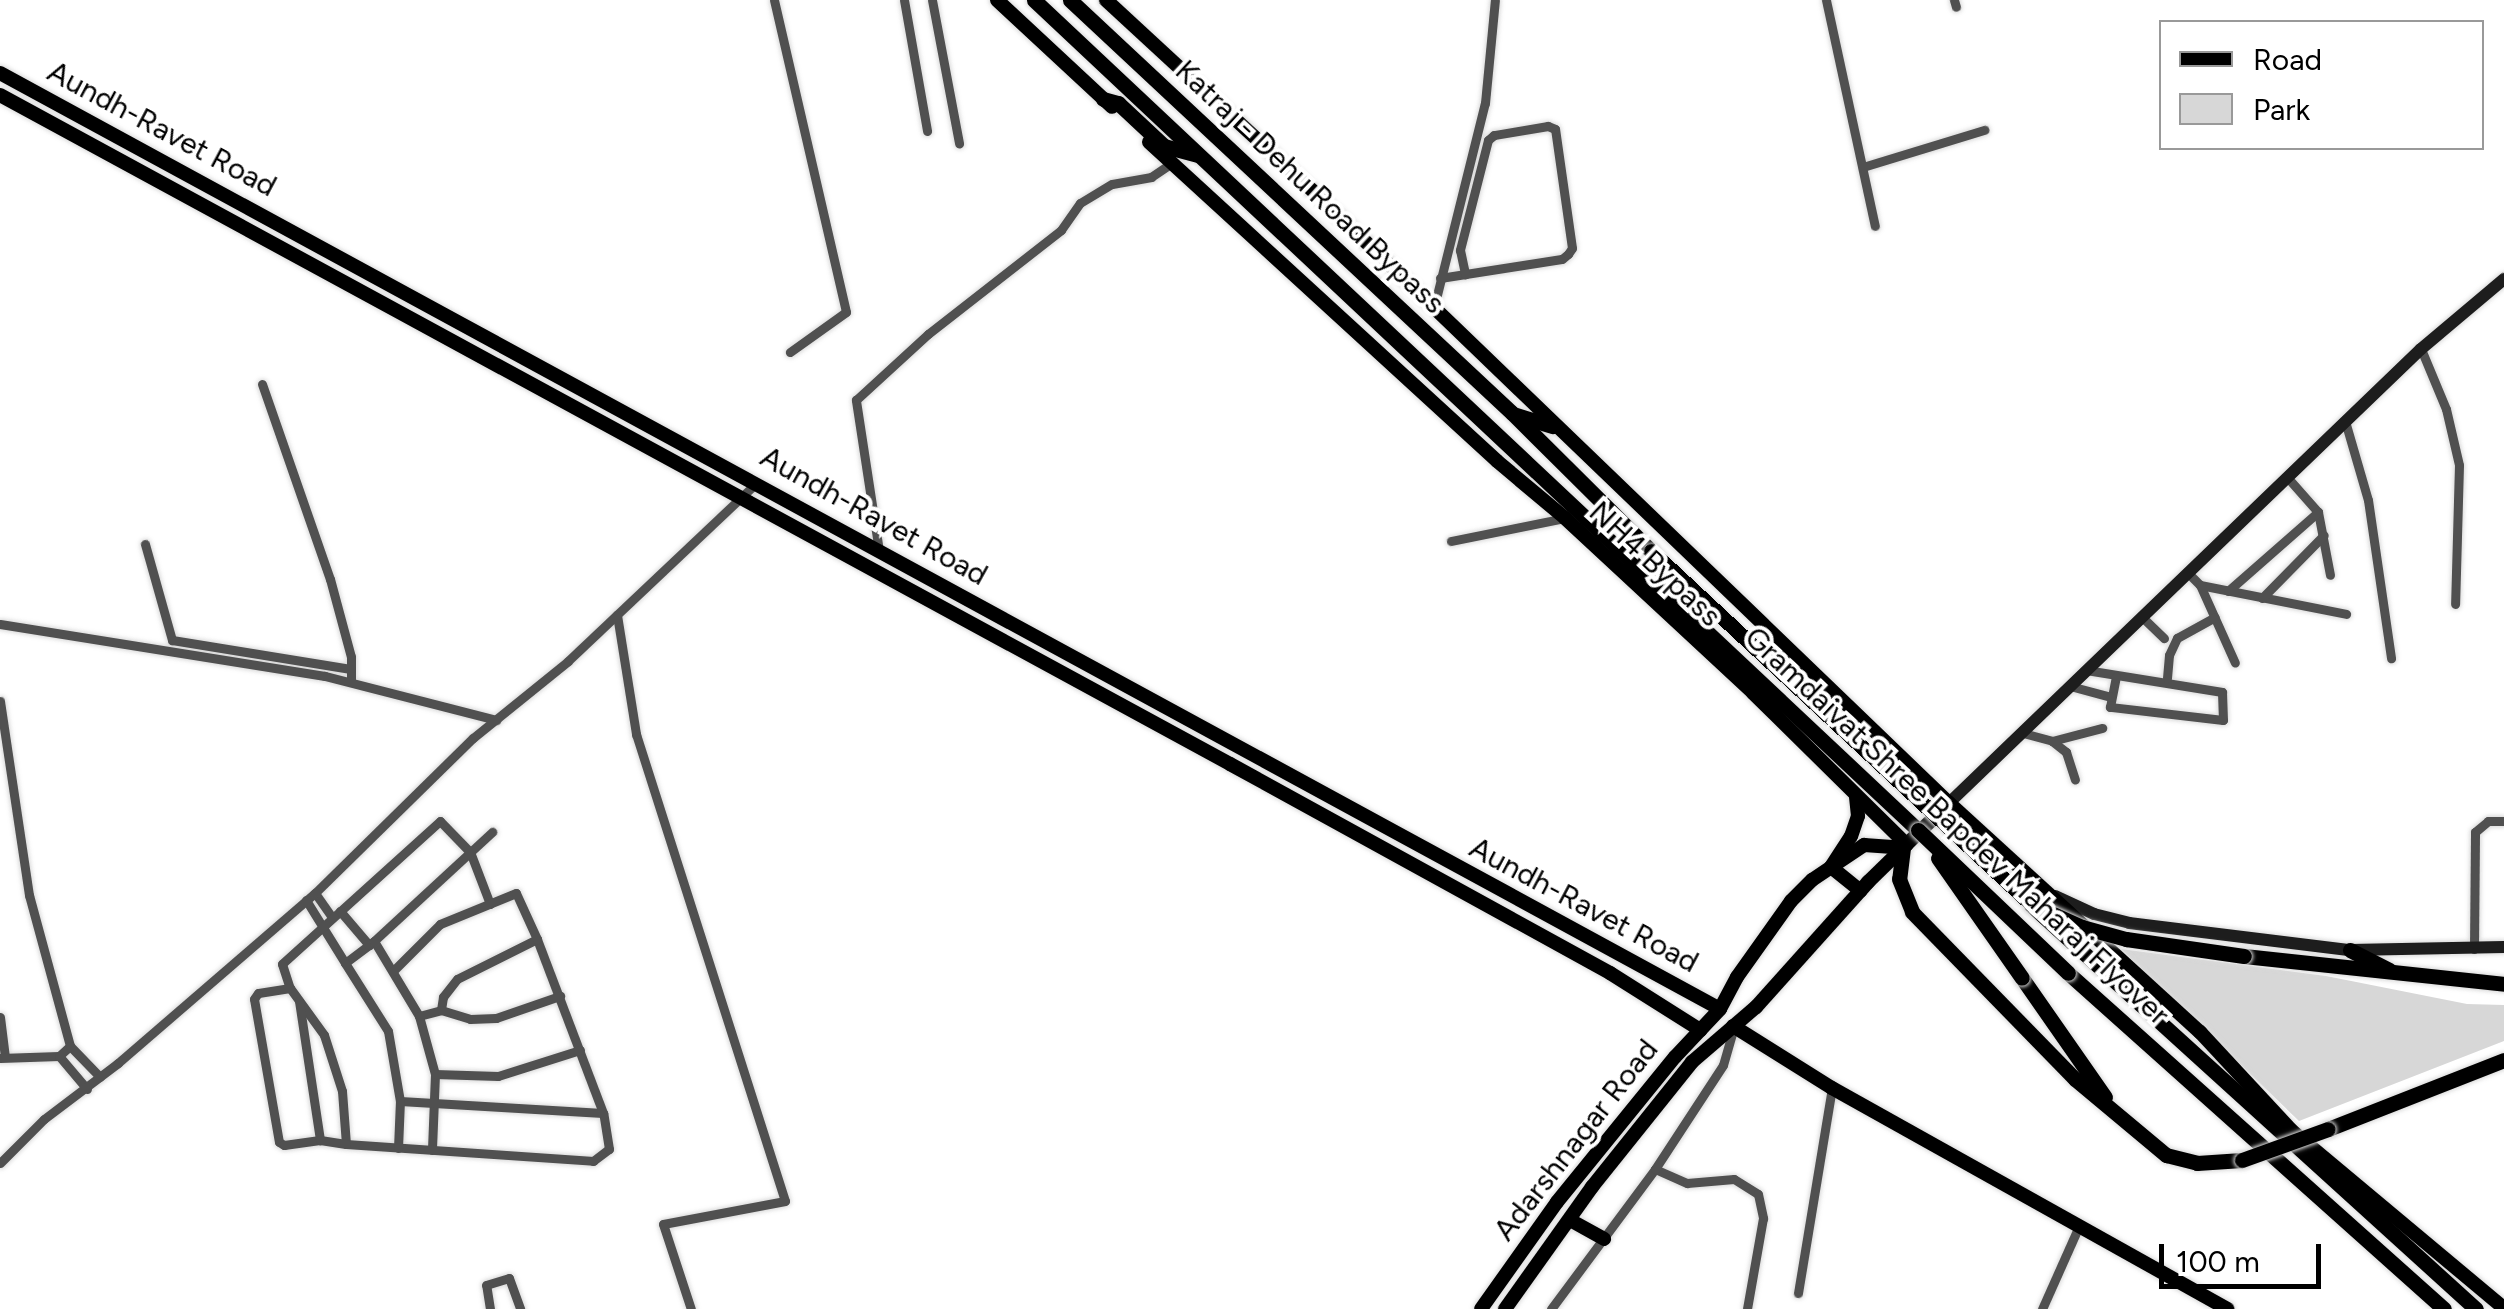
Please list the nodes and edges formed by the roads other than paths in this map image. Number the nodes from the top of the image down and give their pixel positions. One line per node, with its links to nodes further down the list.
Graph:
1 (774, 0): 25 (street)
2 (904, 0): 14 (street)
3 (932, 0): 15 (street)
4 (997, 0): 12 (main road, NH4 Bypass)
5 (1034, 0): 16 (highway, Katraj - Dehu Road Bypass)
6 (1070, 0): 27 (highway, Katraj - Dehu Road Bypass)
7 (1106, 0): 23 (main road)
8 (1496, 0): 21 (street)
9 (1826, 0): 18 (street)
10 (0, 74): 31 (main road, Aundh-Ravet Road)
11 (0, 95): 33 (main road, Aundh-Ravet Road)
12 (1103, 98): 16 (highway); 17 (main road, NH4 Bypass)
13 (1984, 130): 18 (street)
14 (927, 131)
15 (959, 143)
16 (1201, 156): 32 (highway, Katraj - Dehu Road Bypass)
17 (1172, 162): 32 (main road, NH4 Bypass); 39 (street)
18 (1863, 167): 19 (street)
19 (1875, 226)
20 (1465, 274): 20 (street); 21 (street)
21 (1440, 278): 23 (street)
22 (2504, 279): 24 (main road)
23 (1434, 308): 29 (main road)
24 (2421, 348): 28 (main road); 46 (street)
25 (790, 352)
26 (262, 384): 55 (street)
27 (1512, 413): 29 (highway); 40 (highway, Gramdaivat Shree Bapdev Maharaj Flyover)
28 (2345, 421): 30 (main road); 53 (street)
29 (1552, 426): 70 (main road)
30 (2287, 477): 34 (street); 41 (main road)
31 (756, 482): 33 (street); 39 (main road, Aundh-Ravet Road)
32 (1535, 485): 35 (main road, NH4 Bypass); 40 (highway, Gramdaivat Shree Bapdev Maharaj Flyover)
33 (741, 500): 48 (street); 101 (main road, Aundh-Ravet Road)
34 (2318, 512): 36 (street); 44 (street)
35 (1565, 518): 37 (street); 69 (main road, NH4 Bypass)
36 (2324, 535): 42 (street); 45 (street)
37 (1451, 541)
38 (145, 544): 55 (street)
39 (879, 550): 96 (main road, Aundh-Ravet Road)
40 (1646, 558): 72 (highway, Gramdaivat Shree Bapdev Maharaj Flyover); 81 (highway, Gramdaivat Shree Bapdev Maharaj Flyover, bridge)
41 (2187, 572): 43 (street); 49 (main road)
42 (2330, 576)
43 (2200, 585): 44 (street); 50 (street)
44 (2228, 591): 45 (street)
45 (2262, 598): 47 (street)
46 (2455, 604)
47 (2346, 614)
48 (618, 616): 63 (street); 129 (street)
49 (2140, 616): 52 (street); 56 (main road)
50 (2215, 616): 54 (street); 58 (street)
51 (0, 624): 59 (street)
52 (2164, 638)
53 (2391, 658)
54 (2235, 663)
55 (351, 669): 59 (street)
56 (2086, 670): 57 (street); 60 (main road)
57 (2116, 677): 61 (street); 61 (street)
58 (2167, 678)
59 (351, 682): 63 (street)
60 (2068, 686): 61 (street); 66 (main road)
61 (2112, 697)
62 (0, 701): 64 (street)
63 (496, 720): 79 (street)
64 (2, 728): 102 (street)
65 (2102, 728): 67 (street)
66 (2023, 732): 67 (street); 70 (main road)
67 (2052, 741): 68 (street)
68 (2075, 780)
69 (1856, 797): 74 (main road, NH4 Bypass); 76 (main road)
70 (1949, 803): 74 (main road, Adarshnagar Road); 78 (main road)
71 (2504, 821): 87 (street)
72 (1918, 830): 114 (highway, bridge); 136 (highway, Gramdaivat Shree Bapdev Maharaj Flyover, bridge)
73 (492, 832): 75 (street)
74 (1905, 847): 76 (main road); 77 (main road, Adarshnagar Road); 114 (highway)
75 (470, 852): 80 (street); 82 (street); 85 (street)
76 (1832, 867): 77 (main road); 96 (main road)
77 (1860, 892): 100 (main road, Adarshnagar Road)
78 (2048, 893): 88 (main road); 115 (main road)
79 (310, 897): 82 (street); 83 (street); 108 (street)
80 (490, 904): 84 (street); 90 (street)
81 (2030, 904): 91 (highway, bridge); 115 (highway, Gramdaivat Shree Bapdev Maharaj Flyover)
82 (336, 914): 83 (street); 85 (street)
83 (322, 925): 89 (street); 93 (street)
84 (537, 938): 94 (street); 97 (street)
85 (372, 943): 89 (street); 90 (street)
86 (2504, 948): 87 (main road)
87 (2474, 949): 88 (main road)
88 (2350, 950): 91 (highway)
89 (344, 963): 111 (street)
90 (393, 971): 98 (street)
91 (2402, 976): 92 (highway)
92 (2504, 984)
93 (290, 988): 95 (street); 116 (street)
94 (560, 996): 97 (street); 103 (street)
95 (299, 1000): 116 (street); 117 (street)
96 (1720, 1009): 101 (main road, Adarshnagar Road)
97 (441, 1010): 98 (street)
98 (419, 1016): 107 (street)
99 (0, 1017): 105 (street)
100 (1733, 1026): 110 (main road); 121 (street); 122 (main road, Adarshnagar Road)
101 (1700, 1030): 130 (main road, Adarshnagar Road)
102 (70, 1046): 104 (street); 108 (street)
103 (580, 1050): 107 (street); 113 (street)
104 (59, 1056): 105 (street); 109 (street)
105 (2, 1057)
106 (2504, 1060): 114 (highway, bridge)
107 (434, 1074): 112 (street)
108 (100, 1077): 109 (street)
109 (87, 1088): 120 (street)
110 (1832, 1088): 123 (main road); 125 (street)
111 (400, 1101): 112 (street); 118 (street)
112 (435, 1102): 113 (street); 119 (street)
113 (604, 1113): 119 (street)
114 (2129, 1127)
115 (2290, 1135): 126 (main road); 137 (highway)
116 (320, 1140): 117 (street)
117 (346, 1144): 118 (street)
118 (398, 1148): 119 (street)
119 (432, 1150)
120 (0, 1163)
121 (1655, 1168): 124 (street); 133 (street)
122 (1570, 1220): 124 (main road); 131 (main road, Adarshnagar Road)
123 (2078, 1228): 134 (street); 135 (main road)
124 (1604, 1240): 132 (street)
125 (1798, 1293)
126 (2504, 1308)
127 (490, 1309): 128 (street)
128 (520, 1309)
129 (691, 1309)
130 (1481, 1309)
131 (1505, 1309)
132 (1550, 1309)
133 (1747, 1309)
134 (2042, 1309)
135 (2227, 1309)
136 (2444, 1309)
137 (2476, 1309)

